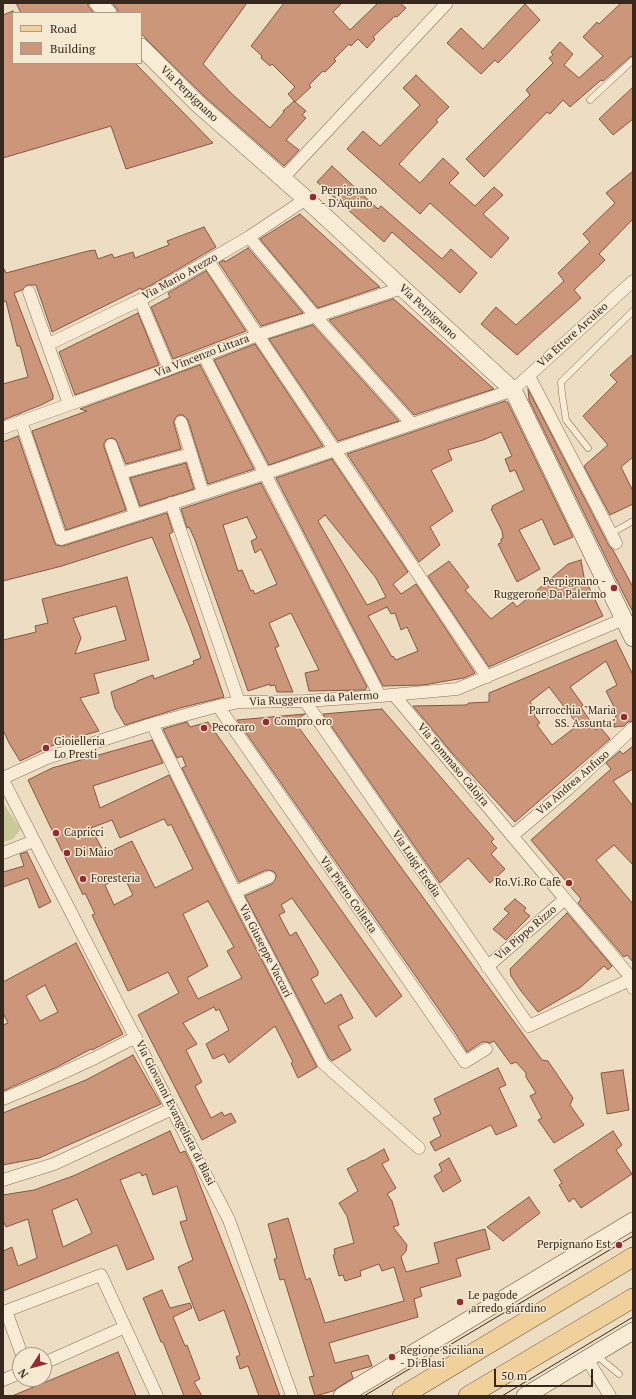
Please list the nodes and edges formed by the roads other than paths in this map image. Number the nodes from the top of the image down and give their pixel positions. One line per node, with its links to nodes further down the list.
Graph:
1 (98, 3): 3 (street)
2 (447, 3): 7 (street)
3 (107, 12)
4 (142, 48): 7 (street, Via Perpignano)
5 (633, 60): 6 (lane)
6 (590, 100)
7 (283, 178): 8 (street, Via Perpignano)
8 (306, 199): 9 (street, Via Mario Arezzo); 12 (street, Via Perpignano)
9 (249, 237): 10 (street, Via Mario Arezzo); 16 (street)
10 (208, 261): 14 (street, Via Mario Arezzo); 17 (street)
11 (633, 281): 21 (street, Via Ettore Arculeo)
12 (402, 288): 16 (street, Via Vincenzo Littara); 22 (street, Via Perpignano)
13 (29, 292): 18 (street)
14 (140, 300): 18 (street, Via Mario Arezzo); 20 (street)
15 (633, 311): 29 (lane)
16 (316, 317): 17 (street, Via Vincenzo Littara); 26 (street)
17 (258, 335): 19 (street, Via Vincenzo Littara); 30 (street)
18 (49, 344): 23 (street)
19 (204, 356): 20 (street, Via Vincenzo Littara); 33 (street)
20 (168, 369): 23 (street, Via Vincenzo Littara)
21 (529, 376): 22 (street, Via Ettore Arculeo); 38 (street)
22 (513, 390): 26 (street); 39 (street, Via Perpignano)
23 (69, 404): 24 (street, Via Vincenzo Littara)
24 (21, 421): 27 (street, Via Vincenzo Littara); 36 (street)
25 (181, 422): 31 (street)
26 (412, 424): 30 (street)
27 (3, 428)
28 (111, 445): 32 (street)
29 (588, 448)
30 (335, 450): 33 (street); 41 (street)
31 (191, 454): 32 (street); 34 (street)
32 (121, 473): 36 (street)
33 (264, 474): 34 (street); 43 (street)
34 (203, 493): 35 (street)
35 (171, 503): 36 (street); 45 (street)
36 (135, 514)
37 (633, 521): 38 (lane)
38 (614, 538)
39 (624, 619): 40 (street, Via Perpignano); 41 (street, Via Ruggerone da Palermo)
40 (633, 638)
41 (487, 678): 42 (street, Via Ruggerone da Palermo)
42 (394, 695): 43 (street, Via Ruggerone da Palermo); 50 (street, Via Tommaso Calojra)
43 (380, 696): 44 (street, Via Ruggerone da Palermo)
44 (305, 700): 45 (street, Via Ruggerone da Palermo); 56 (street, Via Luigi Eredia)
45 (239, 702): 46 (street, Via Ruggerone da Palermo)
46 (218, 706): 47 (street, Via Ruggerone da Palermo); 59 (street, Via Pietro Colletta)
47 (152, 724): 49 (street, Via Ruggerone da Palermo); 54 (street, Via Giuseppe Vaccari)
48 (633, 728): 50 (street, Via Andrea Anfuso)
49 (3, 779): 51 (street, Via Giovanni Evangelista di Blasi)
50 (512, 836): 55 (street, Via Tommaso Calojra)
51 (34, 841): 52 (street); 58 (street, Via Giovanni Evangelista di Blasi)
52 (3, 853)
53 (269, 877): 54 (street)
54 (235, 892): 62 (street, Via Giuseppe Vaccari)
55 (565, 899): 56 (street, Via Pippo Rizzo); 57 (street, Via Tommaso Calojra)
56 (487, 967): 57 (street, Via Luigi Eredia)
57 (633, 982)
58 (136, 1037): 60 (street); 61 (street, Via Giovanni Evangelista di Blasi)
59 (486, 1049)
60 (3, 1099)
61 (172, 1109): 63 (street); 74 (street, Via Giovanni Evangelista di Blasi)
62 (419, 1148)
63 (3, 1180)
64 (633, 1221): 75 (street)
65 (633, 1257): 76 (main road)
66 (633, 1298): 77 (main road)
67 (124, 1327): 69 (street); 71 (street); 73 (street)
68 (633, 1331): 70 (street)
69 (19, 1347)
70 (591, 1356): 72 (lane); 78 (street); 79 (street)
71 (52, 1359)
72 (619, 1374)
73 (157, 1396)
74 (292, 1396)
75 (342, 1396)
76 (402, 1396)
77 (468, 1396)
78 (525, 1396)
79 (610, 1396)

